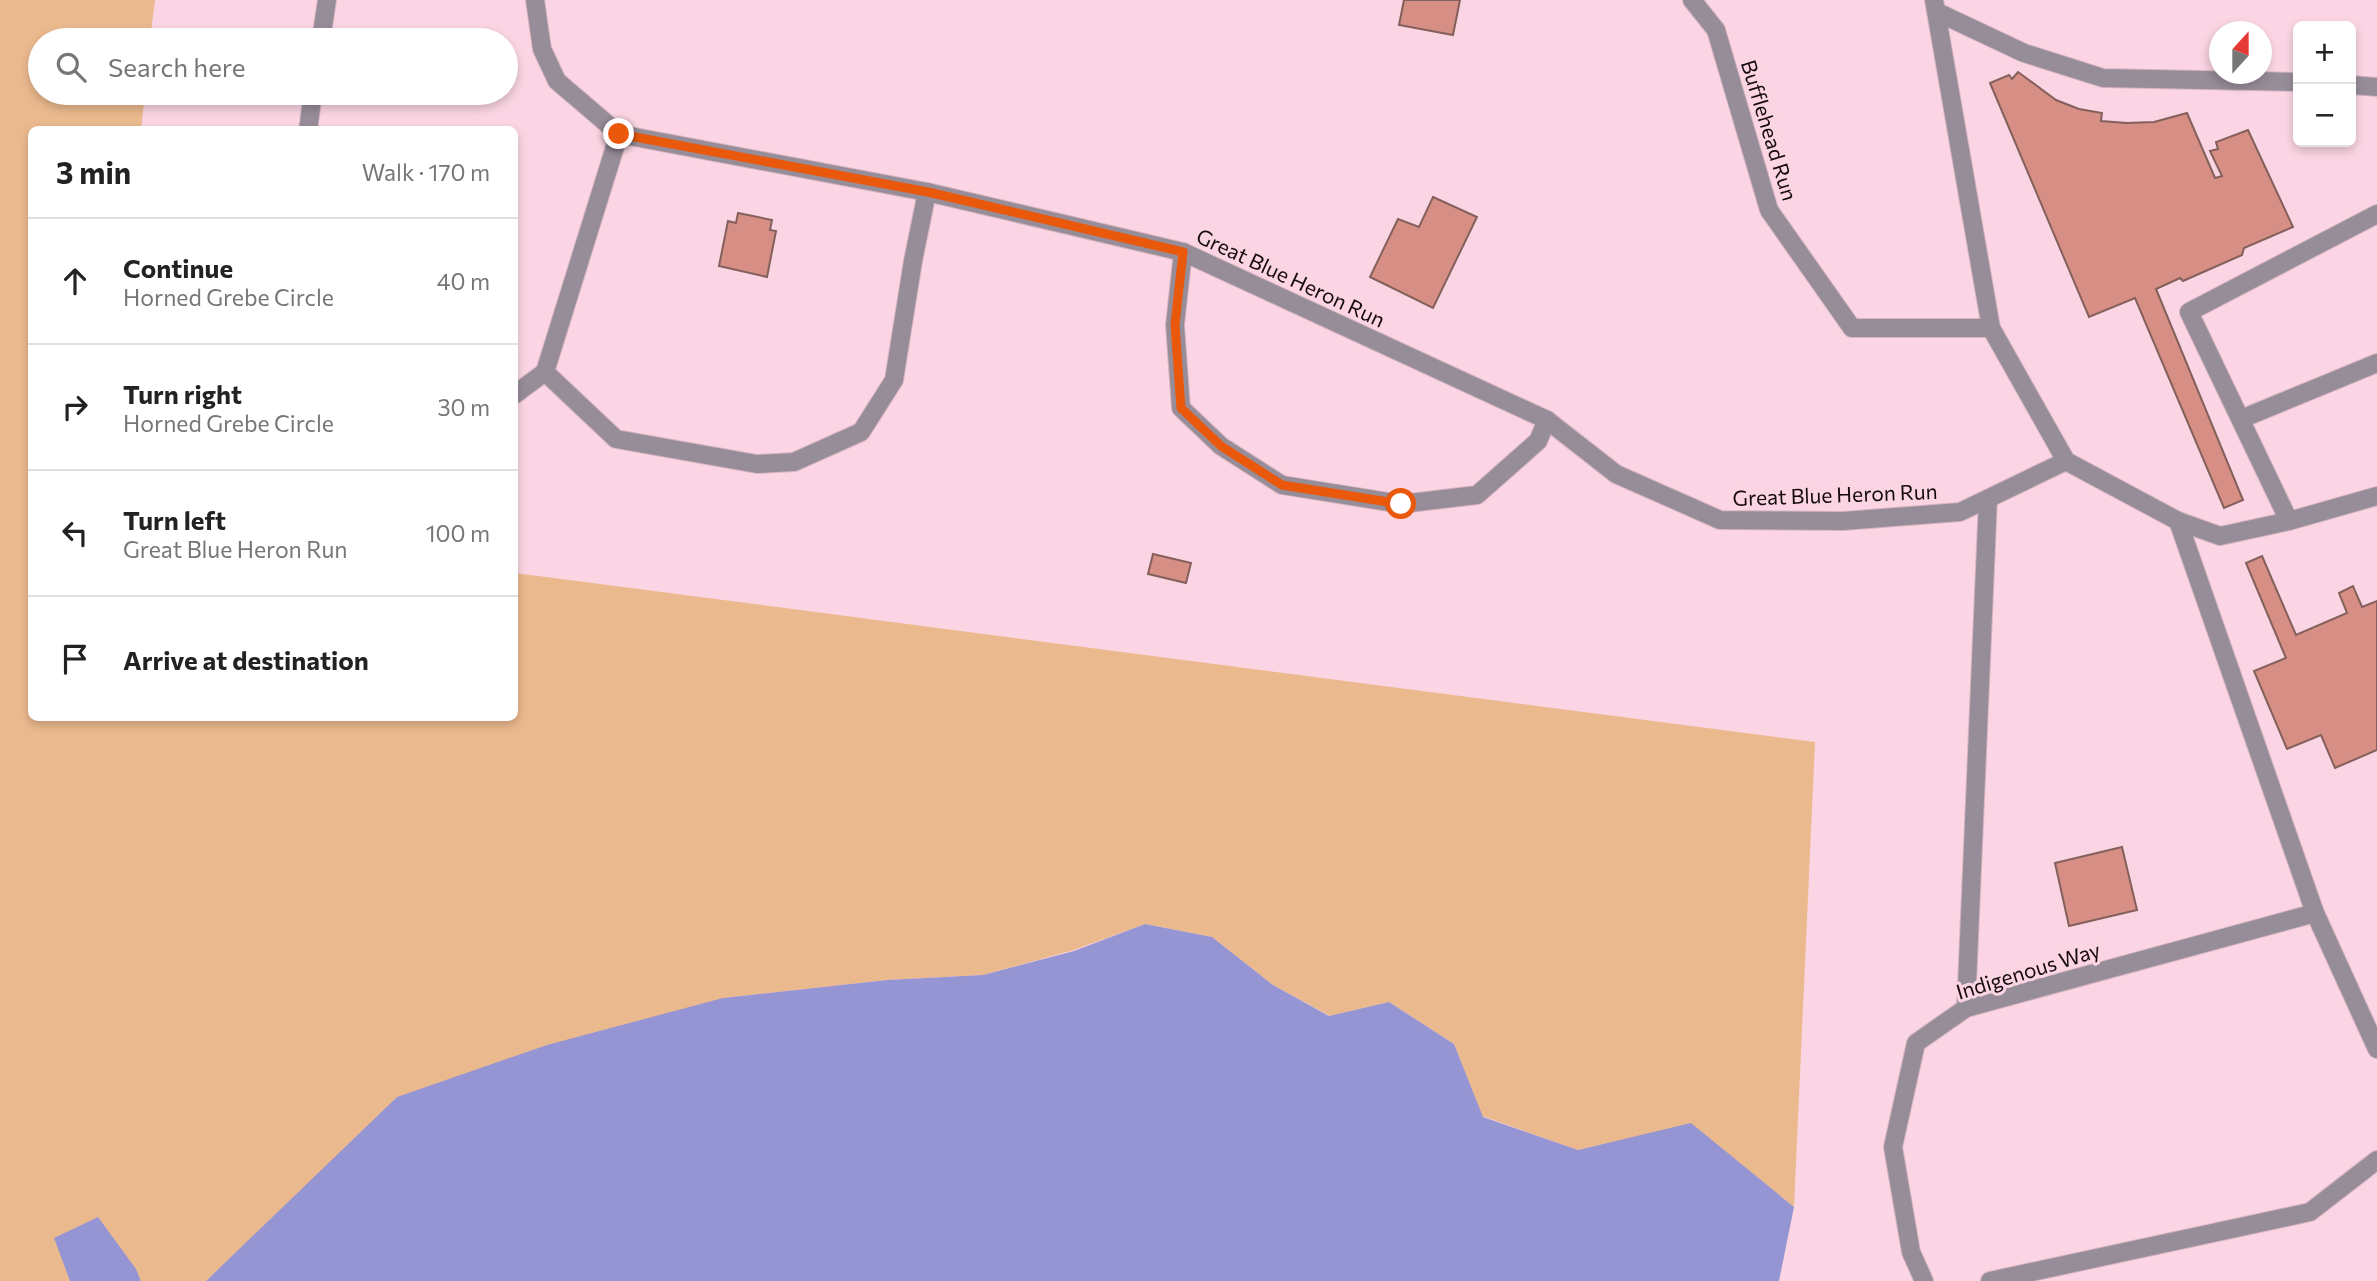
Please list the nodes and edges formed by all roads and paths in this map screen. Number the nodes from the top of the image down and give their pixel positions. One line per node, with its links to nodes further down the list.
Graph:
1 (327, 0): 5 (lane)
2 (535, 0): 11 (lane, Great Blue Heron Run)
3 (1692, 0): 15 (lane, Bufflehead Run)
4 (1935, 6): 6 (lane); 15 (lane)
5 (323, 28)
6 (2293, 82)
7 (2356, 85): 8 (lane)
8 (2377, 87)
9 (311, 105): 10 (lane)
10 (309, 126)
11 (619, 134): 12 (lane, Great Blue Heron Run); 17 (lane)
12 (928, 192): 14 (lane, Great Blue Heron Run); 17 (lane)
13 (2377, 214): 19 (lane)
14 (1183, 252): 20 (lane, Great Blue Heron Run); 20 (lane)
15 (1992, 328): 21 (lane)
16 (2377, 363): 19 (lane)
17 (545, 372): 18 (lane)
18 (518, 392)
19 (2241, 419): 25 (lane)
20 (1547, 420): 23 (lane, Great Blue Heron Run)
21 (2066, 461): 23 (lane, Great Blue Heron Run); 24 (lane)
22 (2377, 496): 25 (lane)
23 (1988, 499): 27 (lane)
24 (2178, 521): 25 (lane); 26 (lane)
25 (2289, 521)
26 (2315, 913): 27 (lane, Indigenous Way); 28 (lane)
27 (1966, 1008): 30 (lane, Indigenous Way)
28 (2377, 1048)
29 (2377, 1160): 31 (lane)
30 (1924, 1281)
31 (1990, 1281)

